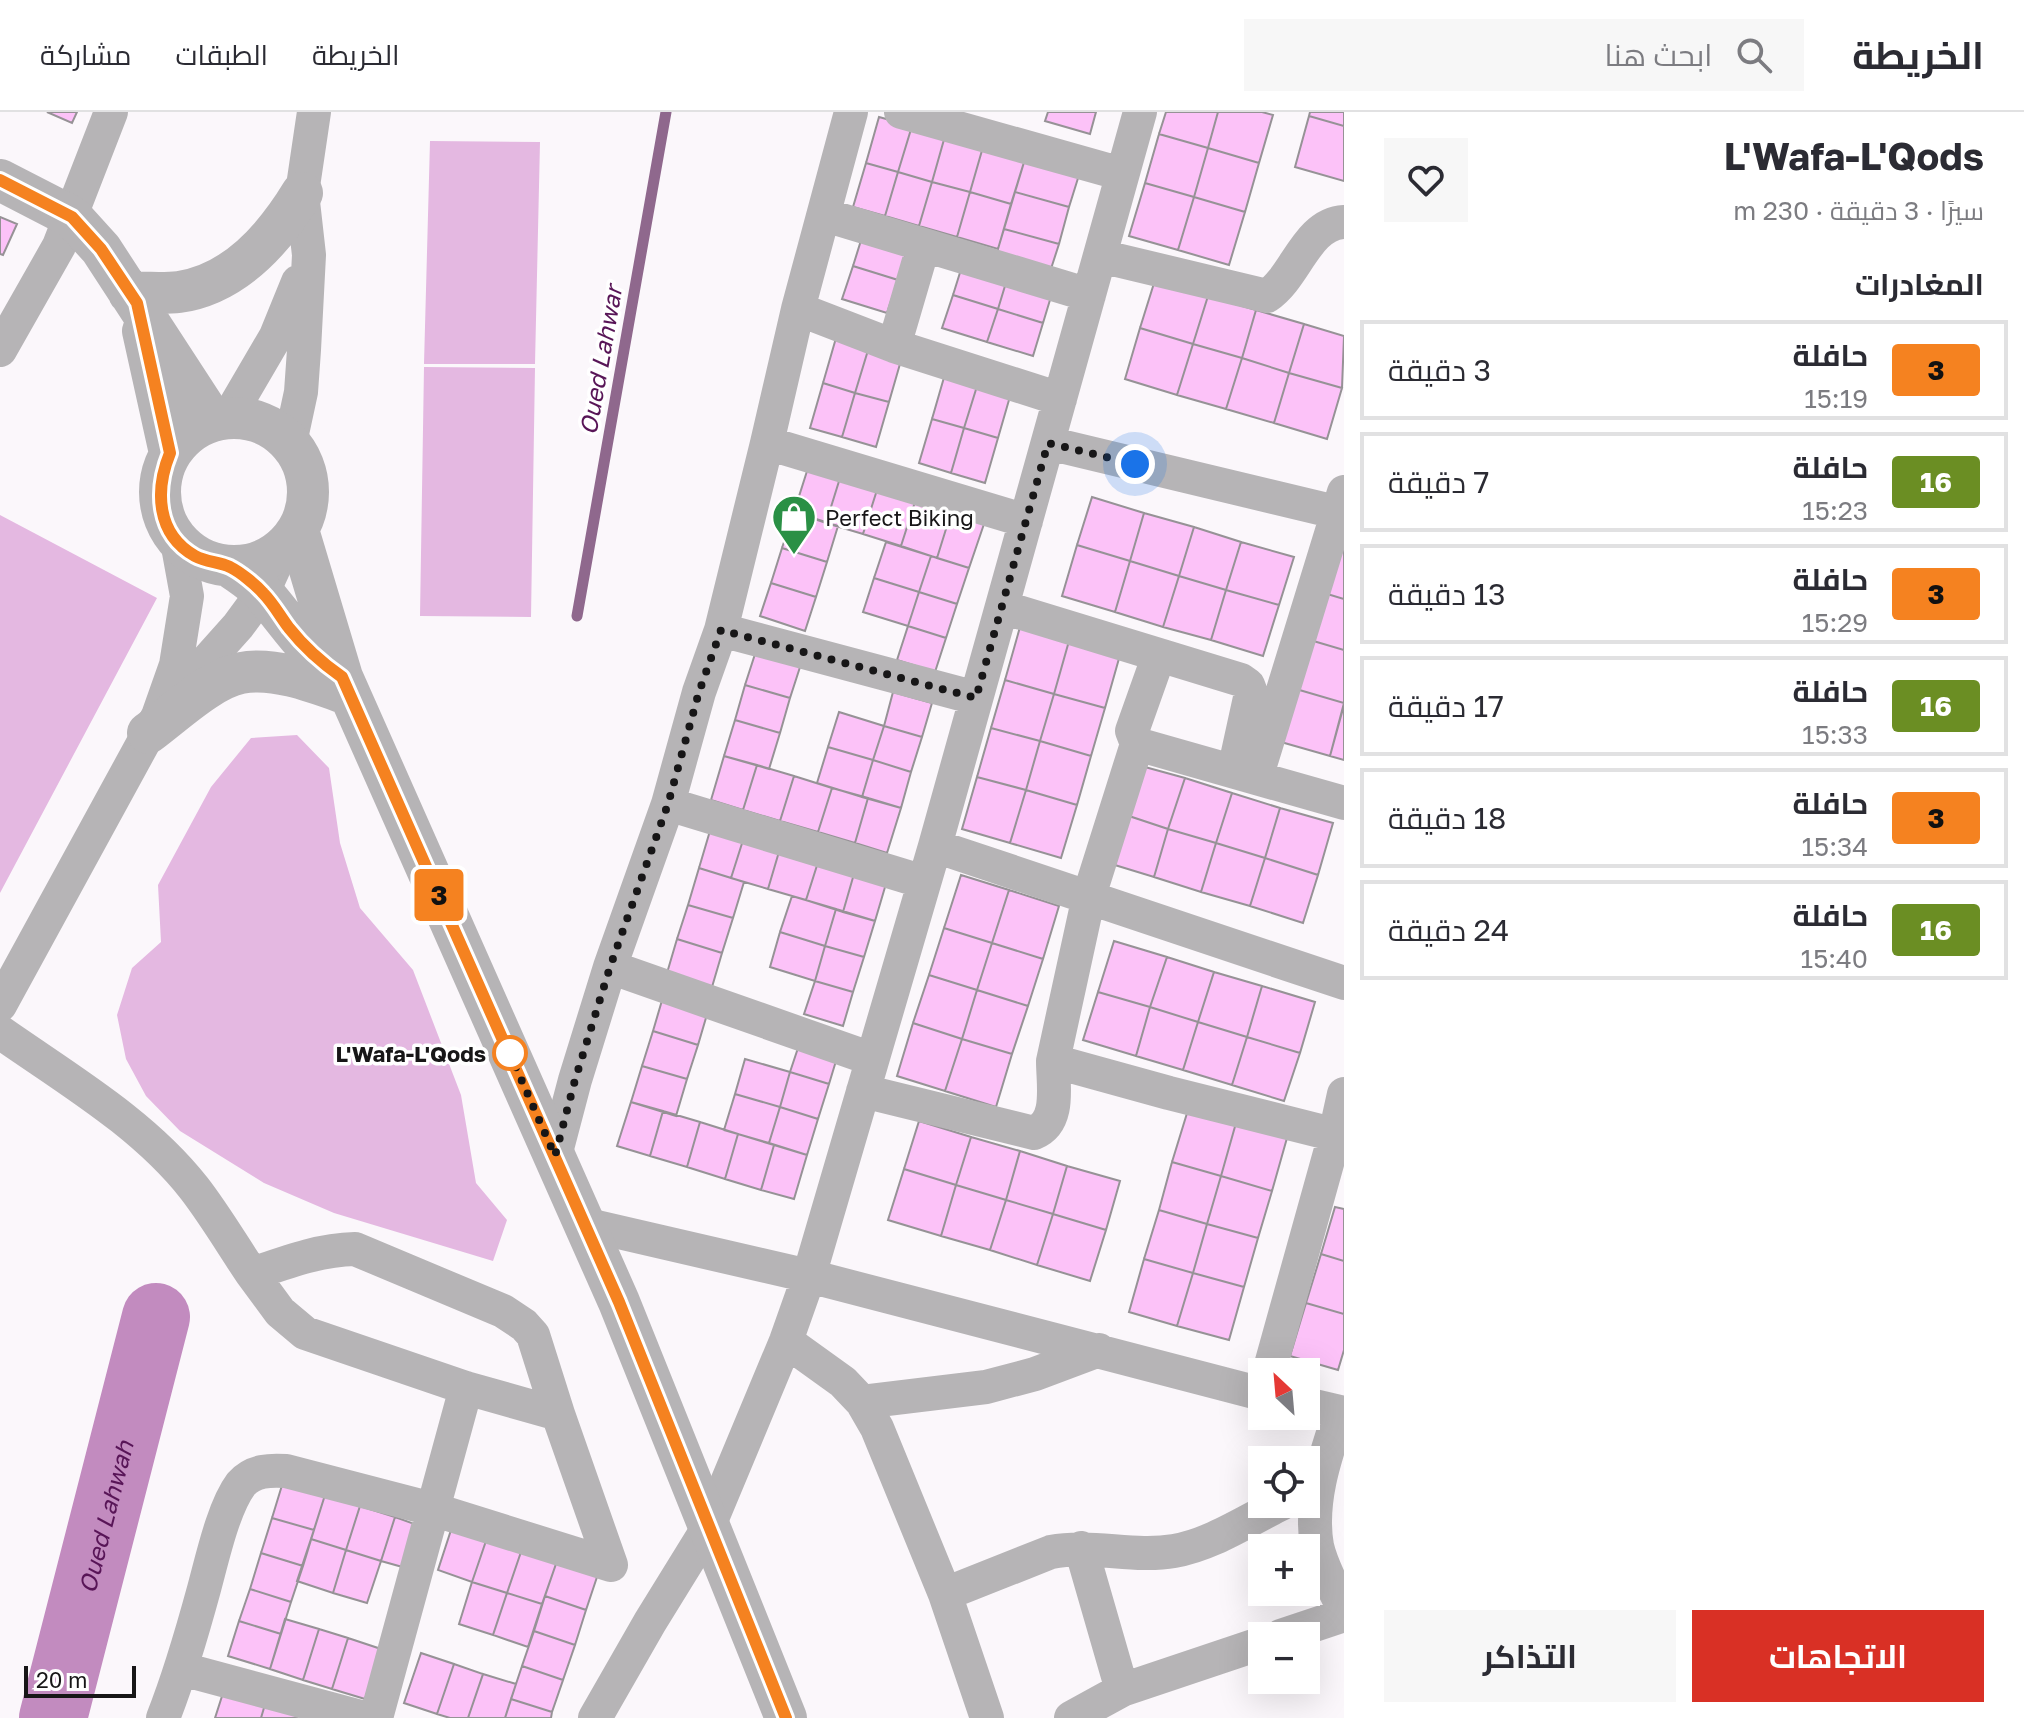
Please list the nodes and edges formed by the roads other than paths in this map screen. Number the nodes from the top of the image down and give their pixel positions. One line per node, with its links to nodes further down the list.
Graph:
1 (111, 112): 10 (street)
2 (314, 112): 8 (street)
3 (851, 112): 9 (street)
4 (901, 112): 6 (street)
5 (1140, 112): 6 (street)
6 (1122, 174): 14 (street)
7 (0, 180): 10 (street)
8 (302, 193): 13 (street); 16 (street)
9 (825, 215): 12 (street); 17 (street)
10 (72, 217): 16 (street); 19 (street)
11 (1344, 222): 14 (street)
12 (923, 247): 15 (street); 18 (street)
13 (309, 255): 21 (street); 22 (street)
14 (1100, 256): 15 (street)
15 (1089, 295): 20 (street)
16 (133, 298): 21 (street); 25 (street)
17 (798, 309): 18 (street); 23 (street)
18 (894, 346): 20 (street)
19 (0, 350)
20 (1060, 399): 24 (street)
21 (220, 419): 22 (street); 25 (street)
22 (290, 443): 28 (street)
23 (767, 443): 27 (street); 33 (street)
24 (1048, 443): 26 (street); 27 (street)
25 (170, 453): 29 (street)
26 (1342, 506): 39 (street)
27 (1026, 521): 32 (street)
28 (291, 539): 30 (street); 31 (street); 35 (street)
29 (177, 541): 30 (street); 37 (street)
30 (229, 566): 31 (street)
31 (263, 592): 35 (street); 37 (street)
32 (1002, 607): 34 (street); 36 (street)
33 (721, 630): 36 (street); 41 (street)
34 (1159, 655): 38 (street); 39 (street)
35 (346, 686): 37 (street); 53 (street)
36 (976, 698): 42 (street)
37 (153, 725): 47 (street)
38 (1137, 744): 39 (street); 44 (street)
39 (1245, 774): 40 (street)
40 (1344, 803)
41 (668, 804): 43 (street); 45 (street)
42 (935, 846): 43 (street); 44 (street)
43 (924, 882): 50 (street)
44 (1089, 896): 46 (street); 49 (street)
45 (610, 967): 50 (street); 53 (street)
46 (1344, 983)
47 (0, 1005)
48 (0, 1032): 55 (street)
49 (1053, 1061): 50 (street); 52 (street)
50 (868, 1075): 56 (street)
51 (1344, 1094): 52 (street)
52 (1340, 1136): 59 (street)
53 (555, 1156): 54 (street)
54 (584, 1224): 56 (street); 70 (street)
55 (252, 1274): 60 (street); 65 (street)
56 (809, 1276): 57 (street); 58 (street)
57 (786, 1341): 62 (street); 70 (street)
58 (1099, 1350): 61 (street); 62 (street)
59 (1273, 1358)
60 (466, 1388): 65 (street); 67 (street)
61 (1248, 1390)
62 (862, 1402): 72 (street)
63 (1320, 1408): 64 (street)
64 (1342, 1413): 66 (street)
65 (558, 1414): 67 (street)
66 (1320, 1472)
67 (432, 1509): 76 (street); 80 (street)
68 (1253, 1518): 71 (street)
69 (1315, 1518): 73 (street)
70 (708, 1528): 81 (street); 82 (street)
71 (1081, 1548): 72 (street); 77 (street)
72 (945, 1594): 83 (street)
73 (1344, 1612): 74 (street)
74 (1318, 1622)
75 (1248, 1648): 77 (street)
76 (182, 1669): 78 (street); 79 (street)
77 (1122, 1690): 84 (street)
78 (163, 1718)
79 (364, 1718)
80 (376, 1718)
81 (595, 1718)
82 (786, 1718)
83 (987, 1718)
84 (1071, 1718)

